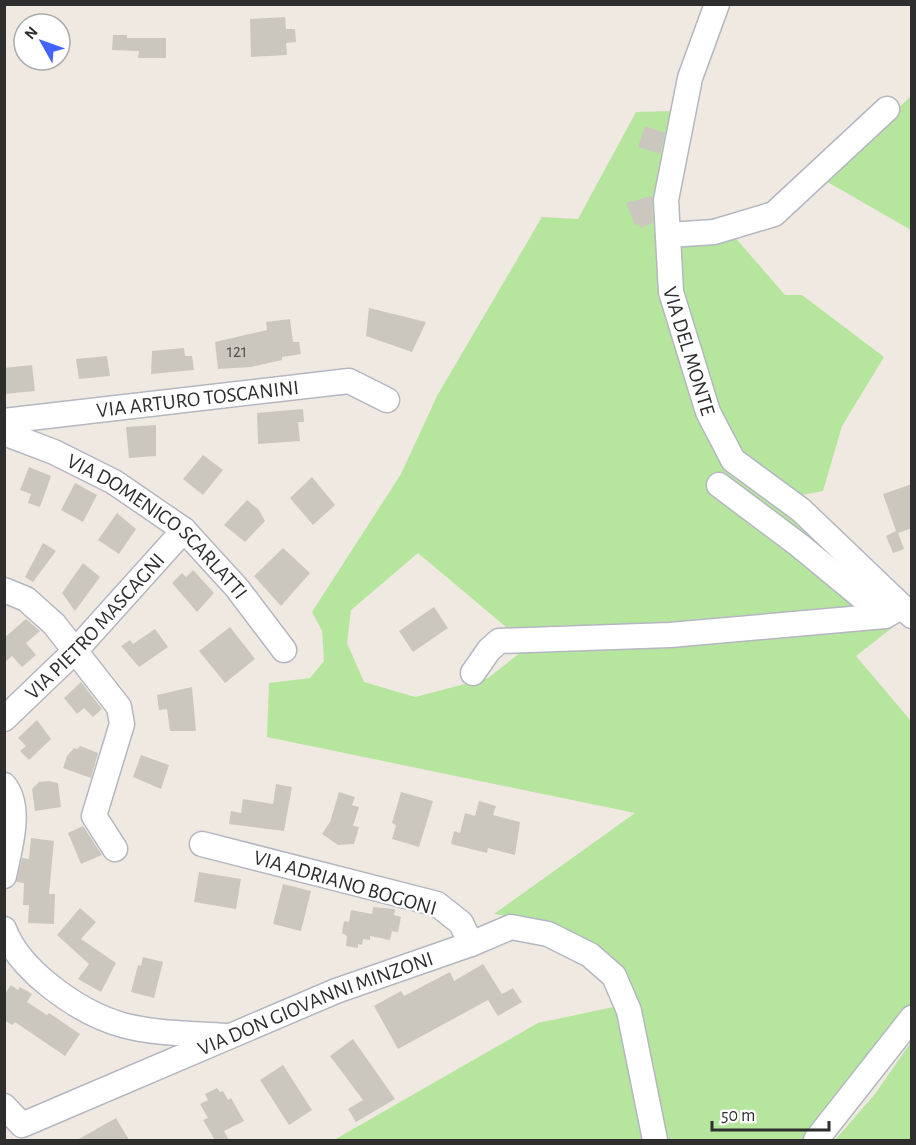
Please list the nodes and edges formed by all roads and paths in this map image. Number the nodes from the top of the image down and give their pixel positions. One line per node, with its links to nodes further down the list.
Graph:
1 (717, 4): 3 (street, VIA DEL MONTE)
2 (886, 109): 3 (street)
3 (668, 235): 5 (street, VIA DEL MONTE)
4 (387, 400): 6 (street, VIA ARTURO TOSCANINI)
5 (708, 412): 8 (street); 12 (street, VIA DEL MONTE)
6 (4, 421)
7 (4, 433): 10 (street, VIA DOMENICO SCARLATTI)
8 (708, 446)
9 (719, 485): 12 (street)
10 (184, 530): 13 (street, VIA PIETRO MASCAGNI); 14 (street, VIA DOMENICO SCARLATTI)
11 (4, 590): 13 (street)
12 (900, 613): 15 (street)
13 (76, 650): 16 (street, VIA PIETRO MASCAGNI); 19 (street)
14 (284, 650)
15 (473, 673)
16 (4, 719)
17 (4, 785): 20 (street)
18 (202, 844): 22 (street, VIA ADRIANO BOGONI)
19 (115, 849)
20 (4, 876)
21 (4, 929): 24 (street)
22 (471, 944): 24 (street, VIA DON GIOVANNI MINZONI); 27 (street, VIA DON GIOVANNI MINZONI)
23 (912, 1018): 28 (street)
24 (230, 1037): 26 (street, VIA DON GIOVANNI MINZONI)
25 (4, 1106): 26 (street, VIA DON GIOVANNI MINZONI)
26 (27, 1133)
27 (655, 1140)
28 (816, 1140)

